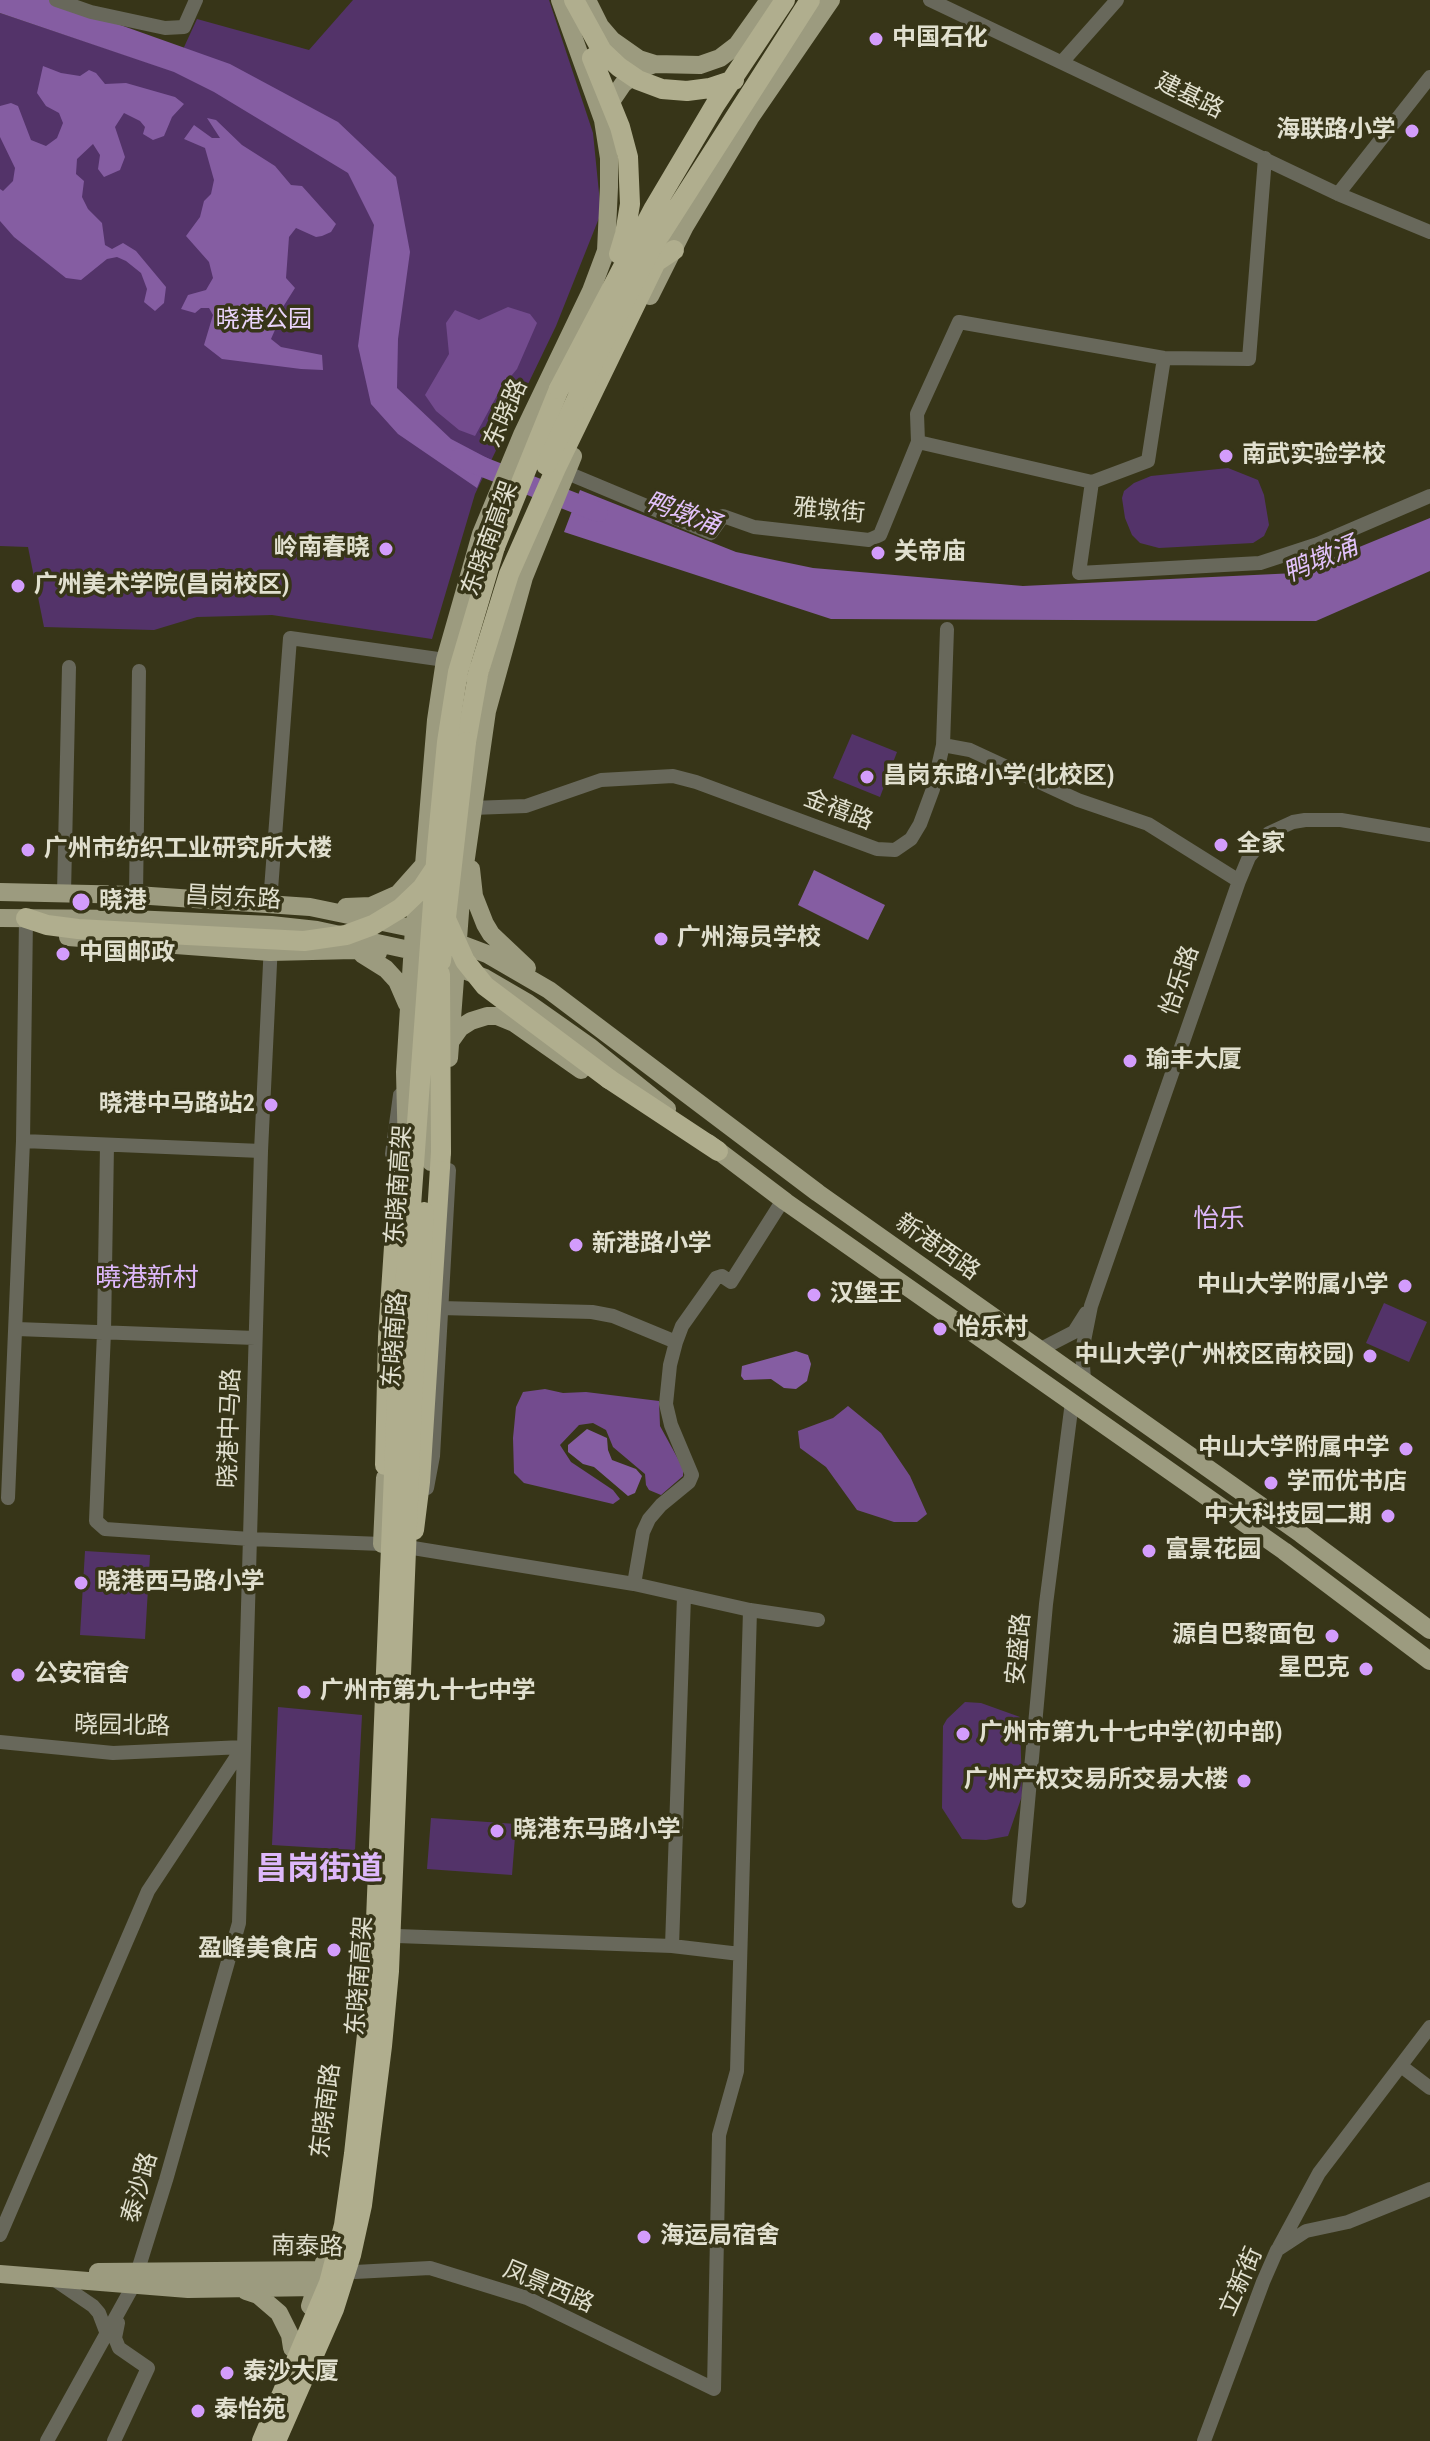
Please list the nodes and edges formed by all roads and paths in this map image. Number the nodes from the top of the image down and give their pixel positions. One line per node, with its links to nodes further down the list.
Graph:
1 (56, 0): 2 (street)
2 (196, 0)
3 (560, 0): 17 (main road, 东晓路)
4 (572, 0): 8 (highway, bridge); 26 (highway, bridge)
5 (587, 0): 14 (main road)
6 (769, 0): 15 (main road)
7 (785, 0): 26 (highway, 东晓南高架, bridge)
8 (810, 0): 37 (highway, 东晓南高架, bridge)
9 (831, 0): 18 (main road)
10 (930, 0): 12 (street, 建基路)
11 (1117, 0): 13 (street)
12 (947, 3): 13 (street, 建基路)
13 (1062, 62): 20 (street, 建基路)
14 (655, 64): 15 (main road); 17 (main road)
15 (700, 65): 18 (main road)
16 (1430, 77): 21 (street)
17 (603, 120): 19 (main road, 东晓路)
18 (741, 133): 22 (main road)
19 (609, 158): 22 (main road); 28 (main road, 东晓路)
20 (1265, 158): 21 (street, 建基路); 25 (street)
21 (1338, 194): 23 (street, 建基路)
22 (685, 226): 24 (main road)
23 (1430, 232)
24 (674, 250): 29 (main road); 37 (highway)
25 (1164, 358): 27 (street); 30 (street)
26 (571, 364): 28 (highway, 东晓南高架, bridge)
27 (918, 442): 29 (street, 雅墩街); 30 (street)
28 (521, 458): 32 (highway, 东晓南高架)
29 (564, 476): 40 (main road)
30 (1092, 482): 31 (street)
31 (1430, 496)
32 (503, 503): 34 (main road); 43 (highway, 东晓南高架, bridge)
33 (947, 629): 39 (street)
34 (445, 660): 43 (main road); 49 (street)
35 (69, 667): 47 (street)
36 (139, 671): 48 (street)
37 (476, 680): 38 (highway, 东晓南高架)
38 (466, 742): 52 (highway, bridge); 57 (highway, 东晓南高架, bridge)
39 (943, 745): 40 (street, 金禧路); 45 (street)
40 (472, 808): 42 (main road)
41 (1430, 835): 45 (street, 怡乐路)
42 (468, 836): 43 (street); 57 (main road); 60 (main road)
43 (432, 839): 44 (main road); 57 (highway, 东晓南高架, bridge); 70 (highway, bridge)
44 (424, 865): 50 (main road); 54 (main road)
45 (1239, 881): 73 (street, 怡乐路)
46 (0, 892): 47 (main road, 昌岗东路)
47 (64, 893): 48 (main road, 昌岗东路)
48 (136, 895): 49 (main road, 昌岗东路)
49 (270, 903): 50 (main road, 昌岗东路)
50 (310, 907): 54 (main road, 昌岗东路)
51 (0, 918): 52 (main road, 昌岗东路)
52 (26, 918): 53 (main road, 昌岗东路); 56 (main road); 67 (street)
53 (271, 925): 55 (main road); 56 (street, 晓港中马路); 57 (main road, 昌岗东路)
54 (412, 928): 57 (main road); 57 (main road, 新港西路)
55 (354, 950): 56 (main road); 57 (main road); 61 (main road)
56 (270, 952): 69 (street, 晓港中马路)
57 (438, 959): 58 (main road, 新港西路); 59 (main road, 新港西路); 61 (main road, 东晓南路); 62 (main road, 东晓南路); 66 (main road, 东晓南路); 82 (highway, bridge); 85 (highway, bridge); 119 (highway, 东晓南高架, bridge); 120 (highway, 东晓南高架, bridge)
58 (501, 961): 59 (main road); 60 (main road, 新港西路)
59 (492, 982): 70 (main road, 新港西路)
60 (549, 990): 79 (main road, 新港西路)
61 (409, 1011): 63 (main road, 东晓南路)
62 (450, 1042): 64 (main road, 东晓南路); 70 (main road)
63 (405, 1072): 65 (main road, 东晓南路); 82 (street, 东晓南路)
64 (448, 1104): 71 (main road); 74 (street, 东晓南路)
65 (407, 1136): 66 (street); 82 (main road, 东晓南路)
66 (431, 1136): 71 (main road, 东晓南路)
67 (23, 1141): 68 (street); 75 (street)
68 (107, 1145): 69 (street); 76 (street)
69 (261, 1151): 77 (street, 晓港中马路)
70 (718, 1151): 72 (main road, 新港西路)
71 (432, 1158): 85 (main road, 东晓南路)
72 (783, 1200): 78 (street); 81 (main road, 新港西路)
73 (1091, 1306): 79 (street); 80 (street)
74 (441, 1308): 78 (street); 85 (street, 东晓南路)
75 (17, 1329): 76 (street); 83 (street)
76 (104, 1332): 77 (street); 84 (street)
77 (255, 1338): 84 (street, 晓港中马路)
78 (676, 1342): 87 (street)
79 (1041, 1349): 80 (main road, 新港西路)
80 (1084, 1380): 91 (main road, 新港西路)
81 (1072, 1402): 92 (main road, 新港西路); 95 (street, 安盛路)
82 (384, 1484): 86 (main road, 东晓南路)
83 (8, 1498)
84 (250, 1539): 86 (street); 94 (street, 晓港中马路)
85 (414, 1539): 87 (street); 97 (main road, 东晓南路)
86 (382, 1544): 109 (main road, 东晓南路)
87 (634, 1584): 88 (street)
88 (684, 1596): 89 (street); 98 (street)
89 (750, 1610): 90 (street); 99 (street)
90 (818, 1620)
91 (1430, 1630)
92 (1430, 1661)
93 (0, 1742): 94 (street, 晓园北路)
94 (243, 1747): 96 (street, 晓港中马路); 104 (street)
95 (1019, 1901)
96 (236, 1932): 110 (street, 泰沙路)
97 (397, 1936): 98 (street); 107 (main road, 东晓南路)
98 (672, 1946): 99 (street)
99 (740, 1954): 107 (street, 凤景西路)
100 (1430, 2027): 101 (street)
101 (1401, 2066): 102 (street); 105 (street)
102 (1430, 2088)
103 (1430, 2189): 105 (street, 立新街)
104 (0, 2235)
105 (1277, 2250): 122 (street, 立新街)
106 (0, 2263): 110 (main road, 南泰路)
107 (355, 2272): 109 (main road, 南泰路); 121 (main road, 东晓南路)
108 (0, 2274): 111 (main road, 南泰路)
109 (320, 2278): 110 (main road, 南泰路); 112 (main road, 南泰路); 115 (main road, 东晓南路)
110 (135, 2279): 111 (main road, 南泰路); 112 (main road, 南泰路); 113 (street, 泰沙路)
111 (55, 2280): 114 (street)
112 (240, 2288): 115 (main road)
113 (120, 2310): 114 (street, 泰沙路); 117 (street)
114 (107, 2334): 116 (street, 泰沙路)
115 (292, 2348): 118 (main road, 东晓南路)
116 (47, 2441)
117 (114, 2441)
118 (253, 2441)
119 (262, 2441)
120 (276, 2441)
121 (286, 2441)
122 (1204, 2441)

